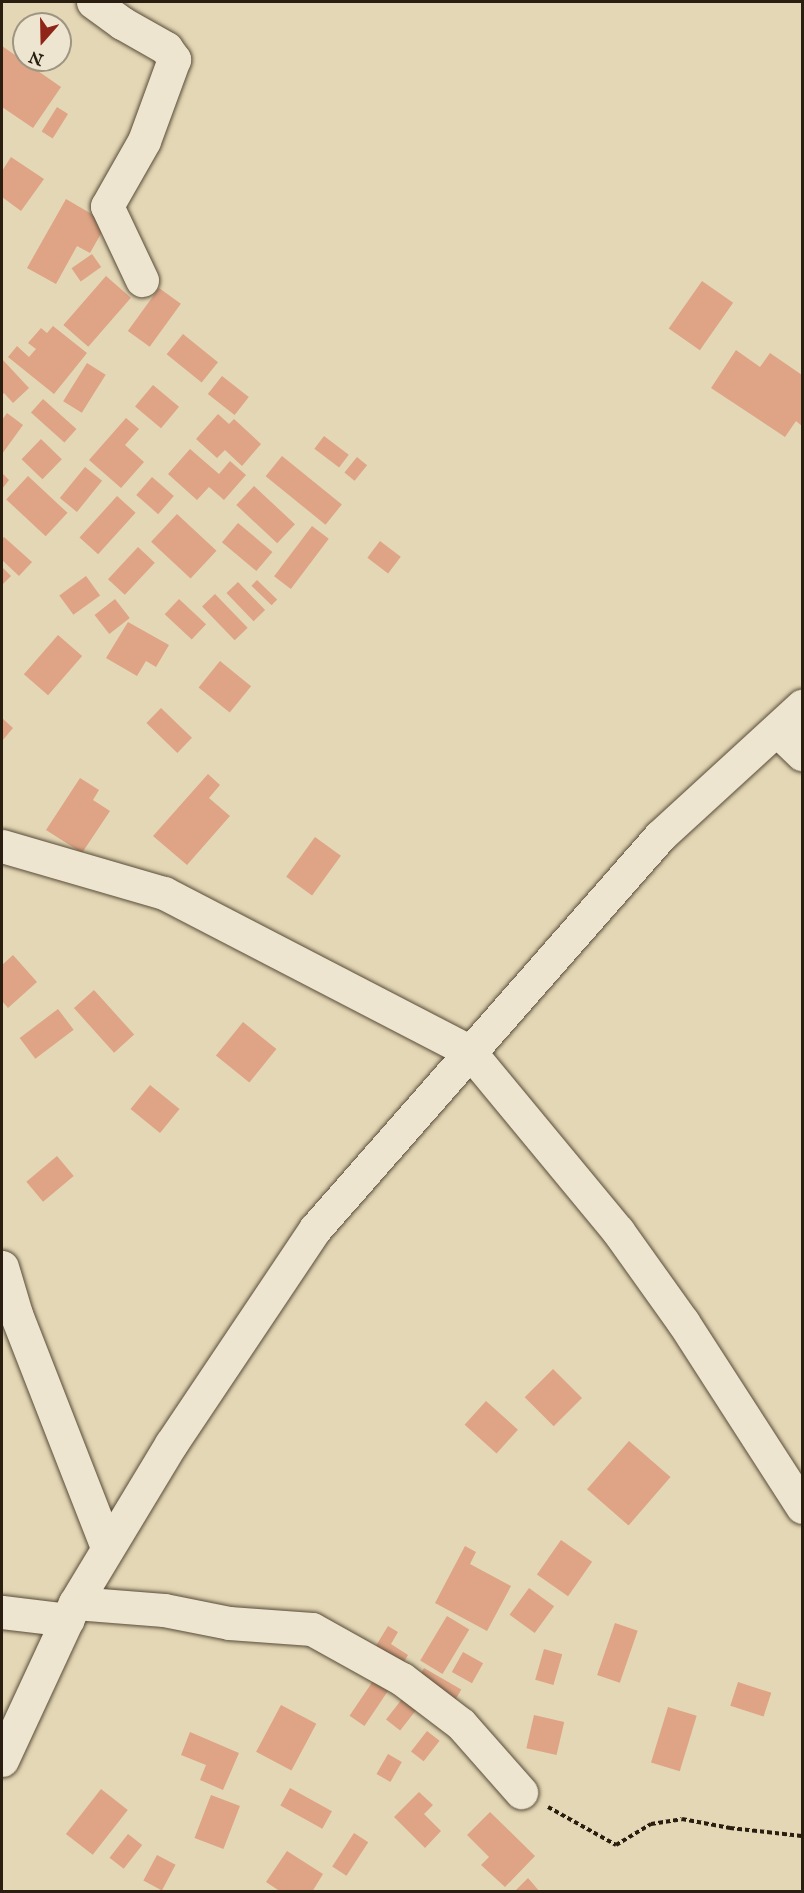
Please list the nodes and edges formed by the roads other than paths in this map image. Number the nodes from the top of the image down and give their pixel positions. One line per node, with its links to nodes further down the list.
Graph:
1 (93, 2): 2 (street)
2 (142, 280)
3 (802, 706): 4 (street)
4 (777, 730): 5 (street); 7 (street)
5 (802, 754)
6 (2, 846): 7 (street)
7 (469, 1051): 9 (street); 10 (street)
8 (2, 1267): 10 (street)
9 (802, 1507)
10 (107, 1548): 12 (street)
11 (2, 1611): 12 (street)
12 (71, 1611): 13 (street); 14 (street)
13 (2, 1760)
14 (521, 1792)

